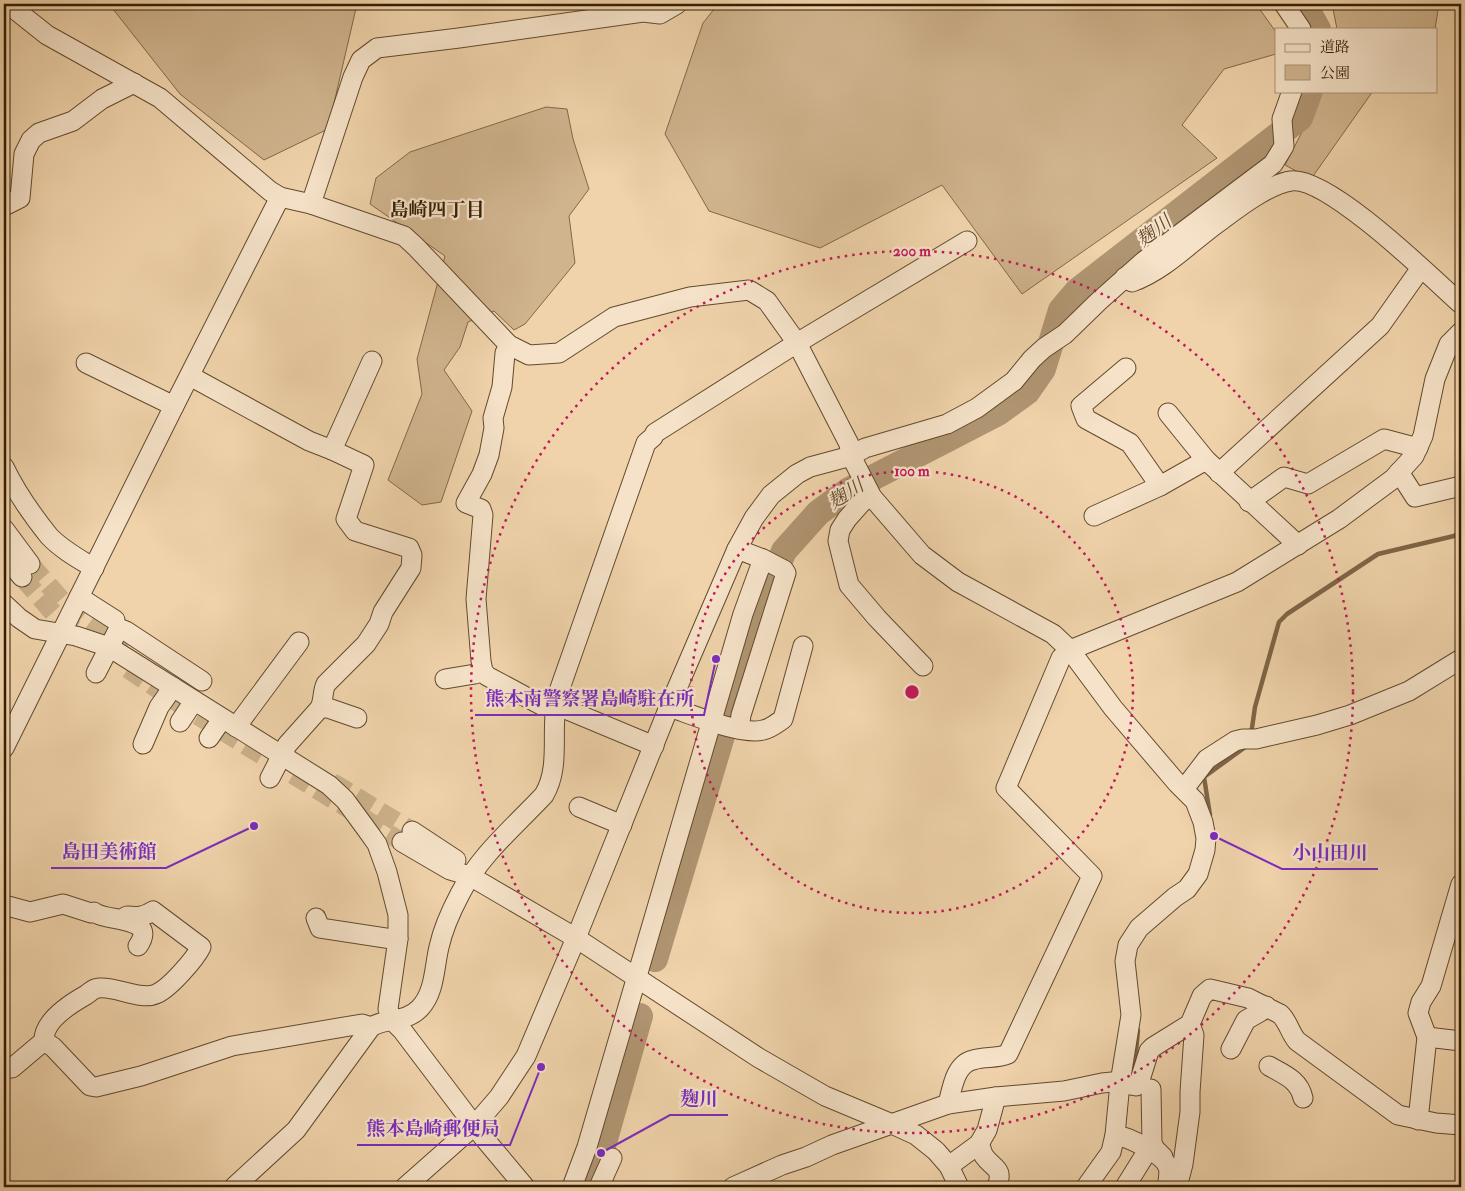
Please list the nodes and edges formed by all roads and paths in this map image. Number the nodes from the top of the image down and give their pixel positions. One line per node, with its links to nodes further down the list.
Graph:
1 (8, 4): 5 (street)
2 (677, 4): 8 (street)
3 (1284, 4): 4 (street)
4 (1300, 28)
5 (134, 83): 7 (street); 9 (street)
6 (1292, 92): 12 (street)
7 (280, 197): 8 (street); 20 (street)
8 (311, 204): 16 (street)
9 (4, 206)
10 (967, 241): 15 (street)
11 (1421, 268): 12 (street); 13 (street); 27 (street)
12 (1125, 277): 25 (street)
13 (1461, 304)
14 (1461, 332): 23 (street)
15 (797, 343): 16 (street); 25 (street); 56 (street)
16 (509, 345): 50 (street)
17 (372, 361): 24 (street)
18 (86, 363): 21 (street)
19 (1126, 368): 29 (street)
20 (190, 376): 21 (street); 24 (street)
21 (174, 406): 39 (street)
22 (1168, 413): 27 (street)
23 (1418, 448): 28 (street); 32 (street)
24 (332, 450): 58 (street)
25 (851, 456): 31 (street); 36 (street)
26 (4, 467): 39 (street)
27 (1212, 467): 29 (street); 32 (street)
28 (1399, 472): 30 (street); 35 (street)
29 (1160, 486): 33 (street)
30 (1461, 486)
31 (871, 494): 47 (street); 49 (street)
32 (1249, 502): 35 (street)
33 (1094, 516)
34 (4, 529): 37 (street)
35 (1298, 545): 47 (street)
36 (737, 549): 38 (street); 57 (street)
37 (4, 554)
38 (772, 564): 61 (street); 63 (street)
39 (94, 568): 40 (street)
40 (79, 597): 42 (street); 43 (street)
41 (4, 604): 43 (street)
42 (115, 620)
43 (61, 634): 46 (street); 67 (street)
44 (299, 642): 62 (street)
45 (803, 646): 63 (street)
46 (109, 647): 51 (street); 53 (street); 54 (street)
47 (1070, 650): 70 (street); 96 (street)
48 (1461, 659): 70 (street)
49 (923, 666)
50 (483, 670): 52 (street); 56 (street)
51 (96, 672)
52 (445, 679)
53 (202, 681)
54 (173, 687): 55 (street); 65 (street)
55 (194, 701): 60 (street); 62 (street)
56 (554, 706): 66 (street); 74 (street)
57 (669, 707): 61 (street); 66 (street)
58 (320, 708): 59 (street); 68 (street)
59 (357, 718)
60 (180, 722)
61 (714, 722): 63 (street); 82 (street)
62 (229, 723): 64 (street); 68 (street)
63 (736, 729)
64 (209, 738)
65 (143, 744)
66 (654, 746): 72 (street)
67 (4, 748)
68 (282, 755): 69 (street); 80 (street)
69 (270, 778)
70 (1184, 789): 93 (street)
71 (579, 808): 72 (street)
72 (622, 825): 79 (street)
73 (407, 836): 74 (street)
74 (470, 876): 79 (street); 84 (street)
75 (1461, 884): 87 (street)
76 (4, 905): 78 (street)
77 (316, 918): 80 (street)
78 (122, 919): 81 (street); 89 (street)
79 (576, 938): 82 (street); 100 (street)
80 (398, 939): 84 (street)
81 (138, 946)
82 (636, 978): 98 (street); 110 (street)
83 (1266, 1006): 85 (street); 90 (street); 97 (street)
84 (392, 1020): 86 (street); 100 (street)
85 (1190, 1024): 93 (street); 118 (street)
86 (371, 1027): 89 (street); 107 (street)
87 (1427, 1038): 88 (street); 97 (street)
88 (1461, 1040)
89 (44, 1041): 92 (street)
90 (1231, 1049)
91 (1269, 1066): 95 (street)
92 (4, 1067)
93 (1133, 1086): 94 (street); 101 (street); 105 (street)
94 (996, 1097): 96 (street); 102 (street)
95 (1303, 1098)
96 (948, 1104): 98 (street)
97 (1418, 1120): 99 (street)
98 (892, 1124): 106 (street); 112 (street)
99 (1461, 1125)
100 (474, 1126): 108 (street); 109 (street)
101 (1120, 1136): 103 (street); 115 (street)
102 (979, 1144): 106 (street); 114 (street)
103 (1148, 1150): 105 (street); 116 (street)
104 (612, 1158): 111 (street)
105 (1164, 1162): 117 (street)
106 (949, 1166): 113 (street)
107 (234, 1187)
108 (406, 1187)
109 (524, 1187)
110 (572, 1187)
111 (599, 1187)
112 (733, 1187)
113 (959, 1187)
114 (997, 1187)
115 (1086, 1187)
116 (1125, 1187)
117 (1167, 1187)
118 (1177, 1187)

